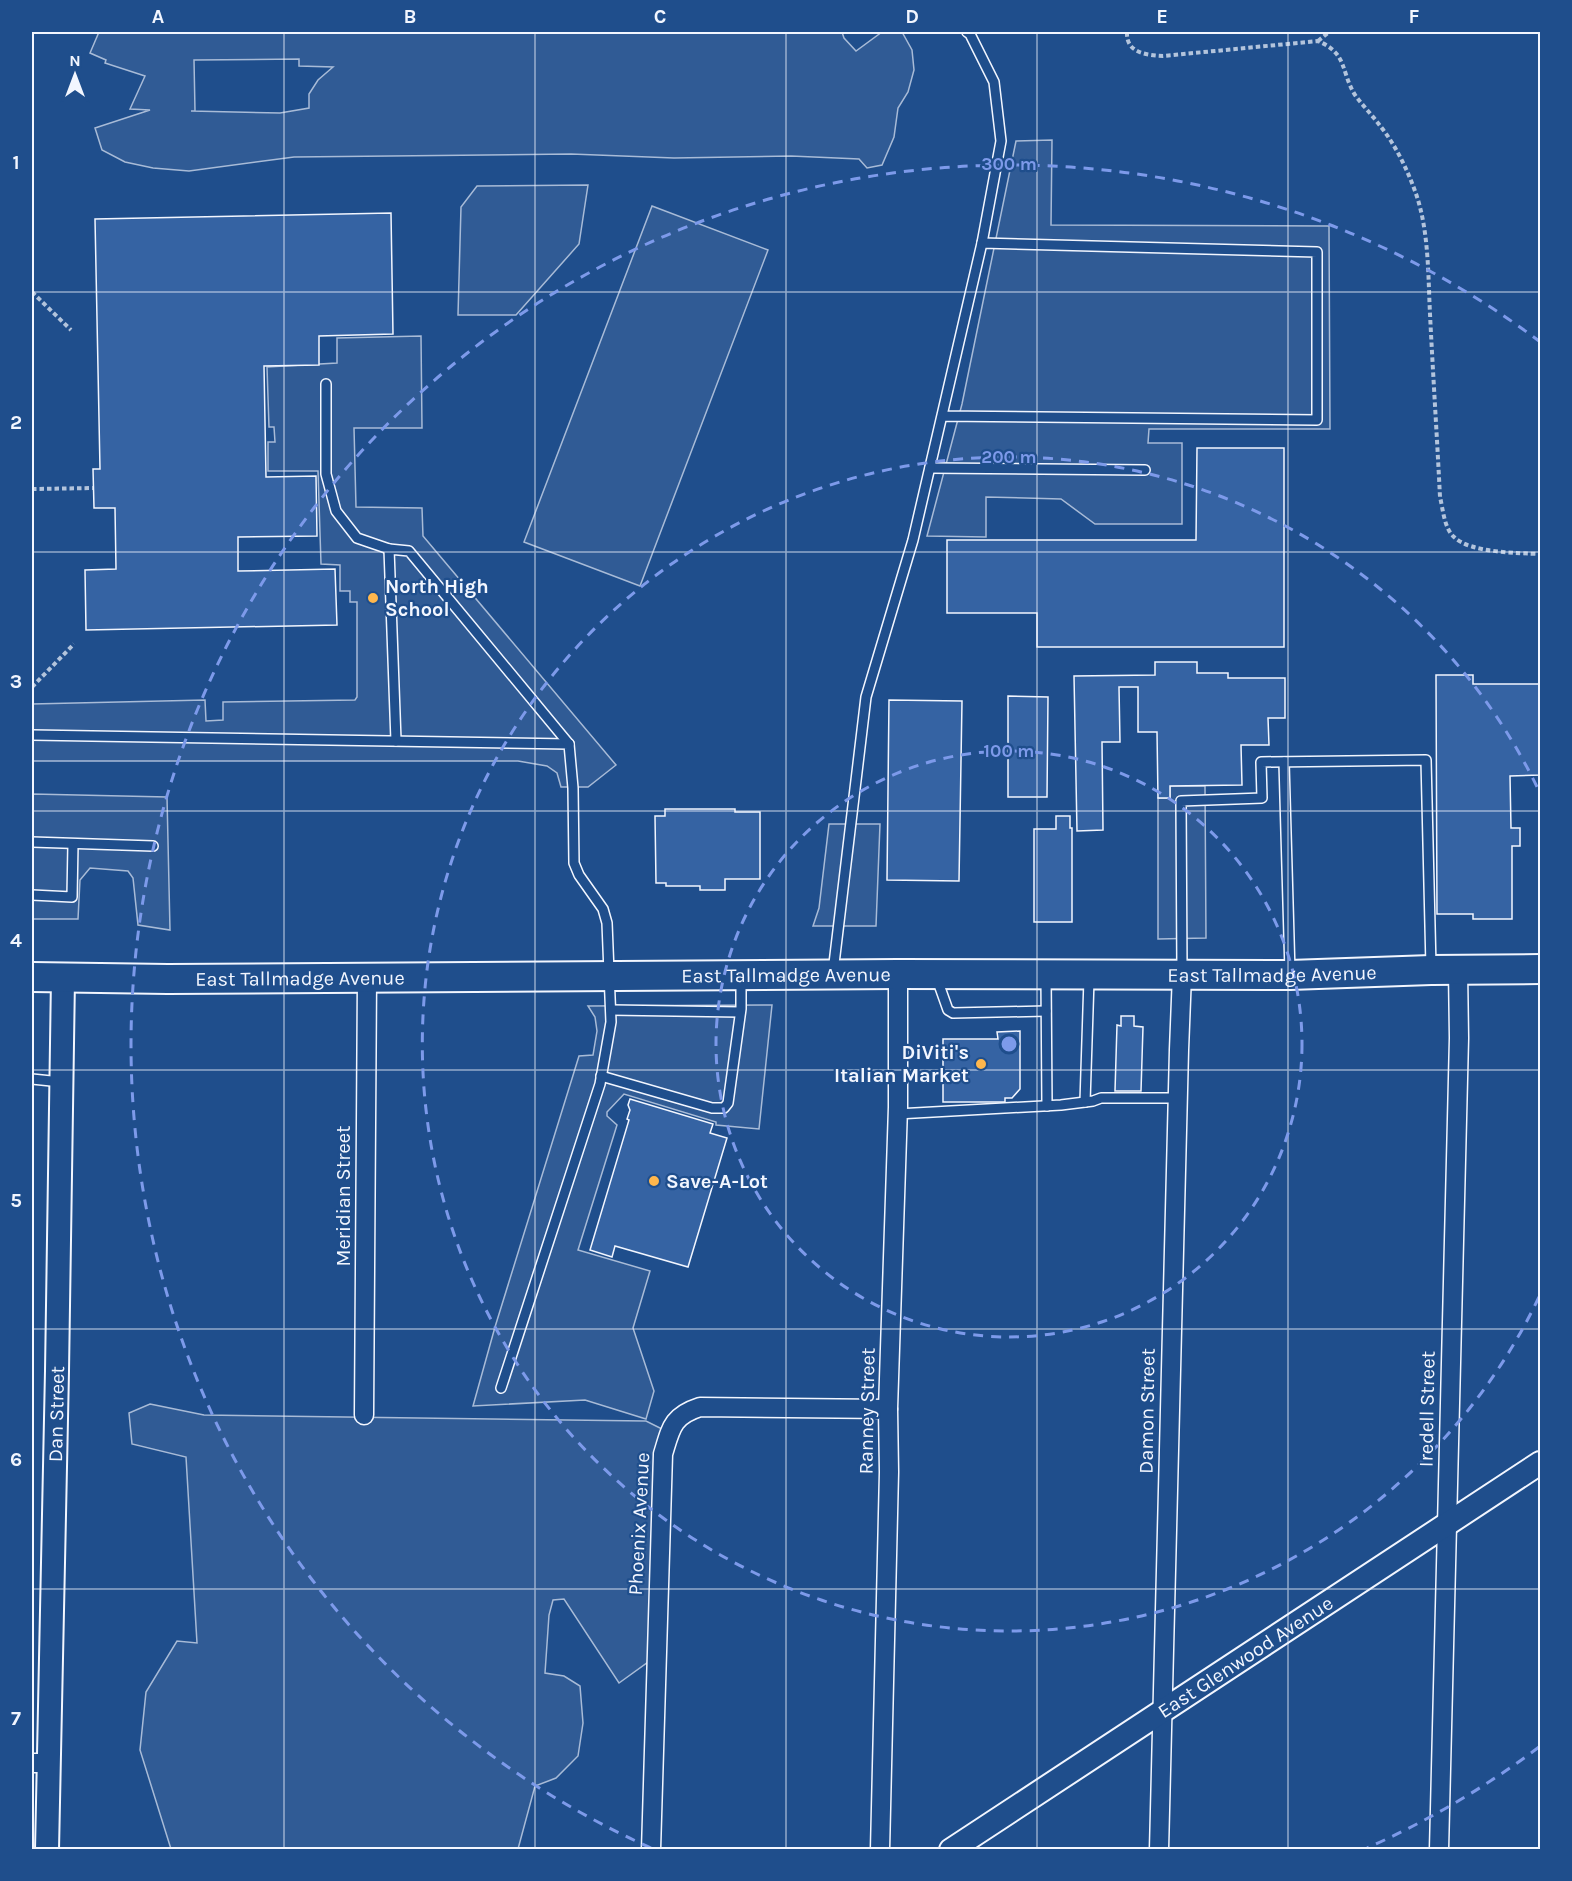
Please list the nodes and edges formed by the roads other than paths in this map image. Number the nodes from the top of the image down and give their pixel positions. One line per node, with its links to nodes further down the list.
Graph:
1 (967, 32): 2 (lane)
2 (982, 243): 4 (lane); 4 (lane)
3 (326, 384): 7 (lane)
4 (942, 416): 5 (lane)
5 (930, 468): 6 (lane); 18 (lane)
6 (1145, 470)
7 (388, 549): 9 (lane); 10 (lane)
8 (32, 735): 9 (lane)
9 (396, 741): 10 (lane)
10 (569, 744): 26 (lane)
11 (1284, 762): 17 (lane); 23 (lane); 25 (lane)
12 (32, 843): 13 (lane)
13 (73, 844): 14 (lane); 15 (lane)
14 (153, 846)
15 (32, 895)
16 (1540, 969): 17 (main road, East Tallmadge Avenue)
17 (1444, 970): 25 (main road, East Tallmadge Avenue); 44 (street, Iredell Street)
18 (832, 974): 19 (main road, East Tallmadge Avenue); 24 (main road, East Tallmadge Avenue)
19 (898, 974): 20 (main road, East Tallmadge Avenue); 39 (street, Ranney Street)
20 (936, 974): 21 (main road, East Tallmadge Avenue); 31 (lane)
21 (1046, 974): 22 (main road, East Tallmadge Avenue); 31 (lane)
22 (1089, 974): 23 (main road, East Tallmadge Avenue); 37 (lane)
23 (1182, 974): 25 (main road, East Tallmadge Avenue); 36 (street, Damon Street)
24 (741, 975): 26 (main road, East Tallmadge Avenue); 32 (lane)
25 (1290, 975)
26 (610, 976): 29 (main road, East Tallmadge Avenue); 30 (lane)
27 (32, 977): 28 (main road, East Tallmadge Avenue)
28 (63, 978): 29 (main road, East Tallmadge Avenue); 35 (street, Dan Street)
29 (367, 978): 42 (street, Meridian Street)
30 (611, 1010): 32 (lane); 33 (lane)
31 (1046, 1011): 38 (lane)
32 (740, 1012): 33 (lane)
33 (601, 1076): 40 (lane)
34 (32, 1079): 35 (lane)
35 (61, 1082): 46 (street, Dan Street)
36 (1177, 1098): 37 (lane); 45 (street, Damon Street)
37 (1085, 1102): 38 (lane)
38 (1047, 1106): 39 (lane)
39 (897, 1114): 41 (street, Ranney Street)
40 (501, 1388)
41 (888, 1409): 48 (street, Phoenix Avenue); 49 (street, Ranney Street)
42 (364, 1415)
43 (1540, 1463): 44 (street, East Glenwood Avenue)
44 (1448, 1525): 45 (street, East Glenwood Avenue); 52 (street, Iredell Street)
45 (1163, 1710): 50 (street, East Glenwood Avenue); 51 (street, Damon Street)
46 (40, 1763): 47 (street, Dan Street)
47 (47, 1850)
48 (651, 1850)
49 (880, 1850)
50 (951, 1850)
51 (1159, 1850)
52 (1439, 1850)

